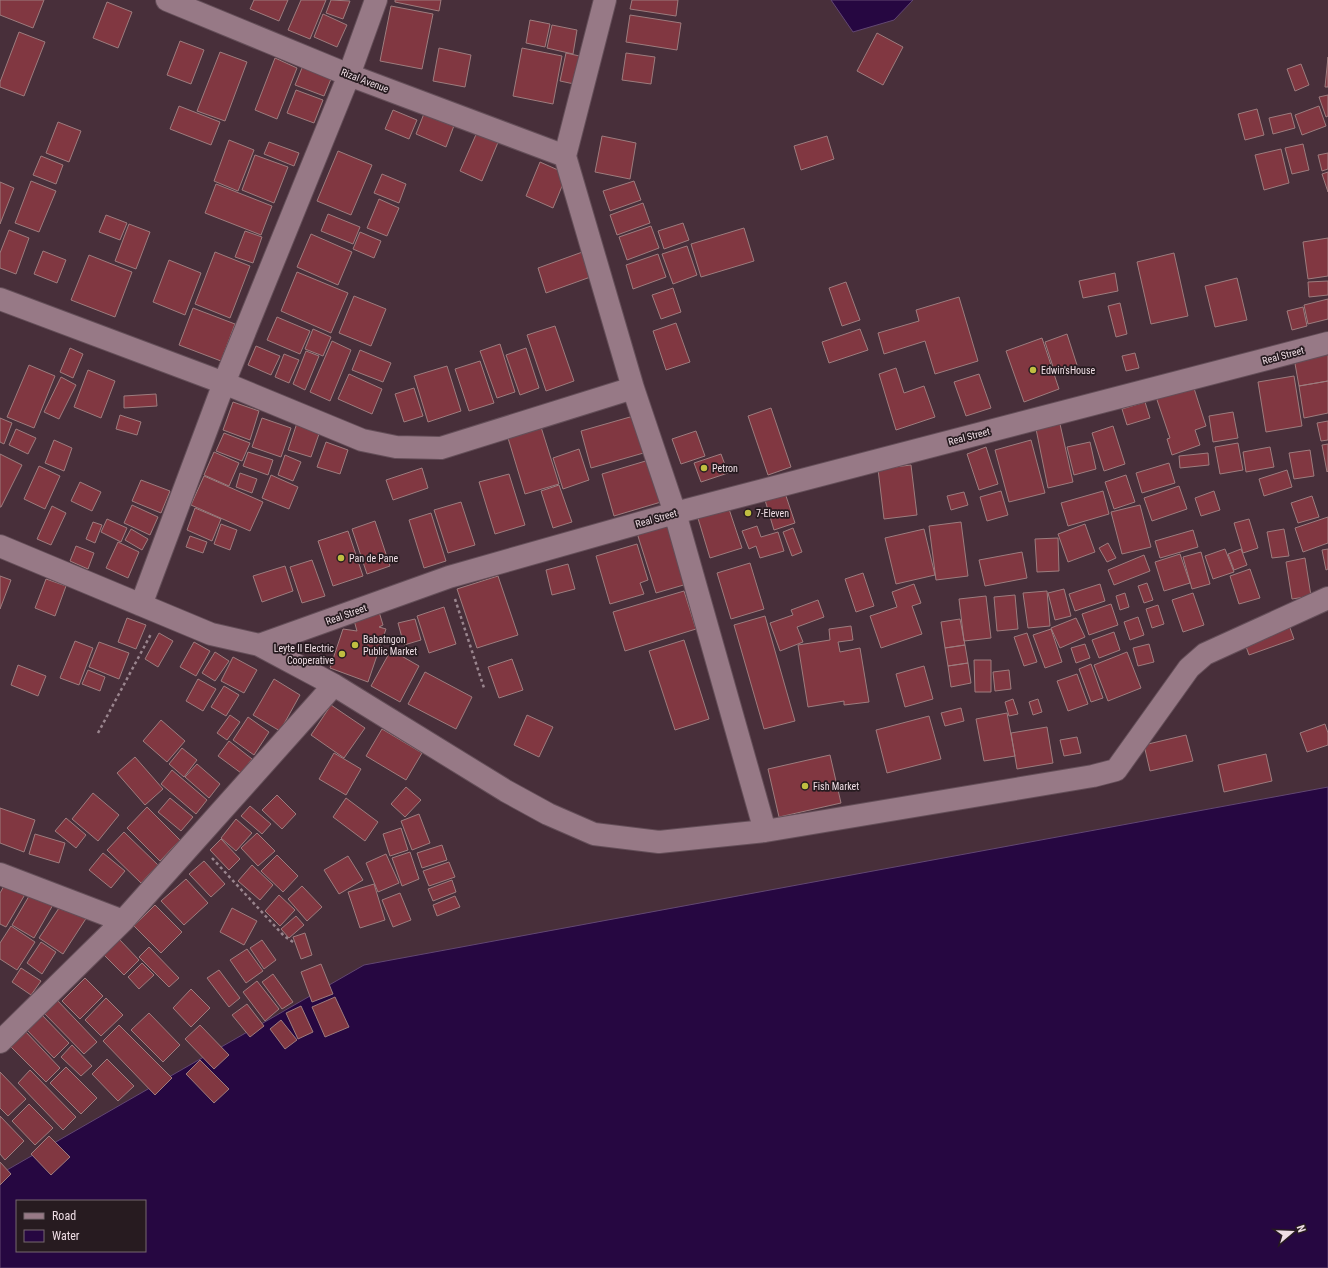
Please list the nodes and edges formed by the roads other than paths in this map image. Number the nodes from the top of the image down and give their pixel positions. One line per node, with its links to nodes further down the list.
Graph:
1 (167, 0): 4 (street, Rizal Avenue)
2 (376, 0): 4 (street)
3 (605, 0): 5 (street)
4 (349, 75): 5 (street, Rizal Avenue); 8 (street)
5 (565, 156): 9 (street)
6 (0, 299): 8 (street)
7 (1328, 344): 10 (street, Real Street)
8 (224, 383): 9 (street); 13 (street)
9 (633, 388): 10 (street)
10 (675, 513): 14 (street, Real Street); 16 (street)
11 (0, 546): 13 (street)
12 (1328, 598): 16 (street)
13 (141, 605): 14 (street)
14 (259, 645): 15 (street)
15 (334, 685): 16 (street); 18 (street)
16 (765, 831)
17 (0, 874): 18 (street)
18 (123, 921): 19 (street)
19 (0, 1042)

